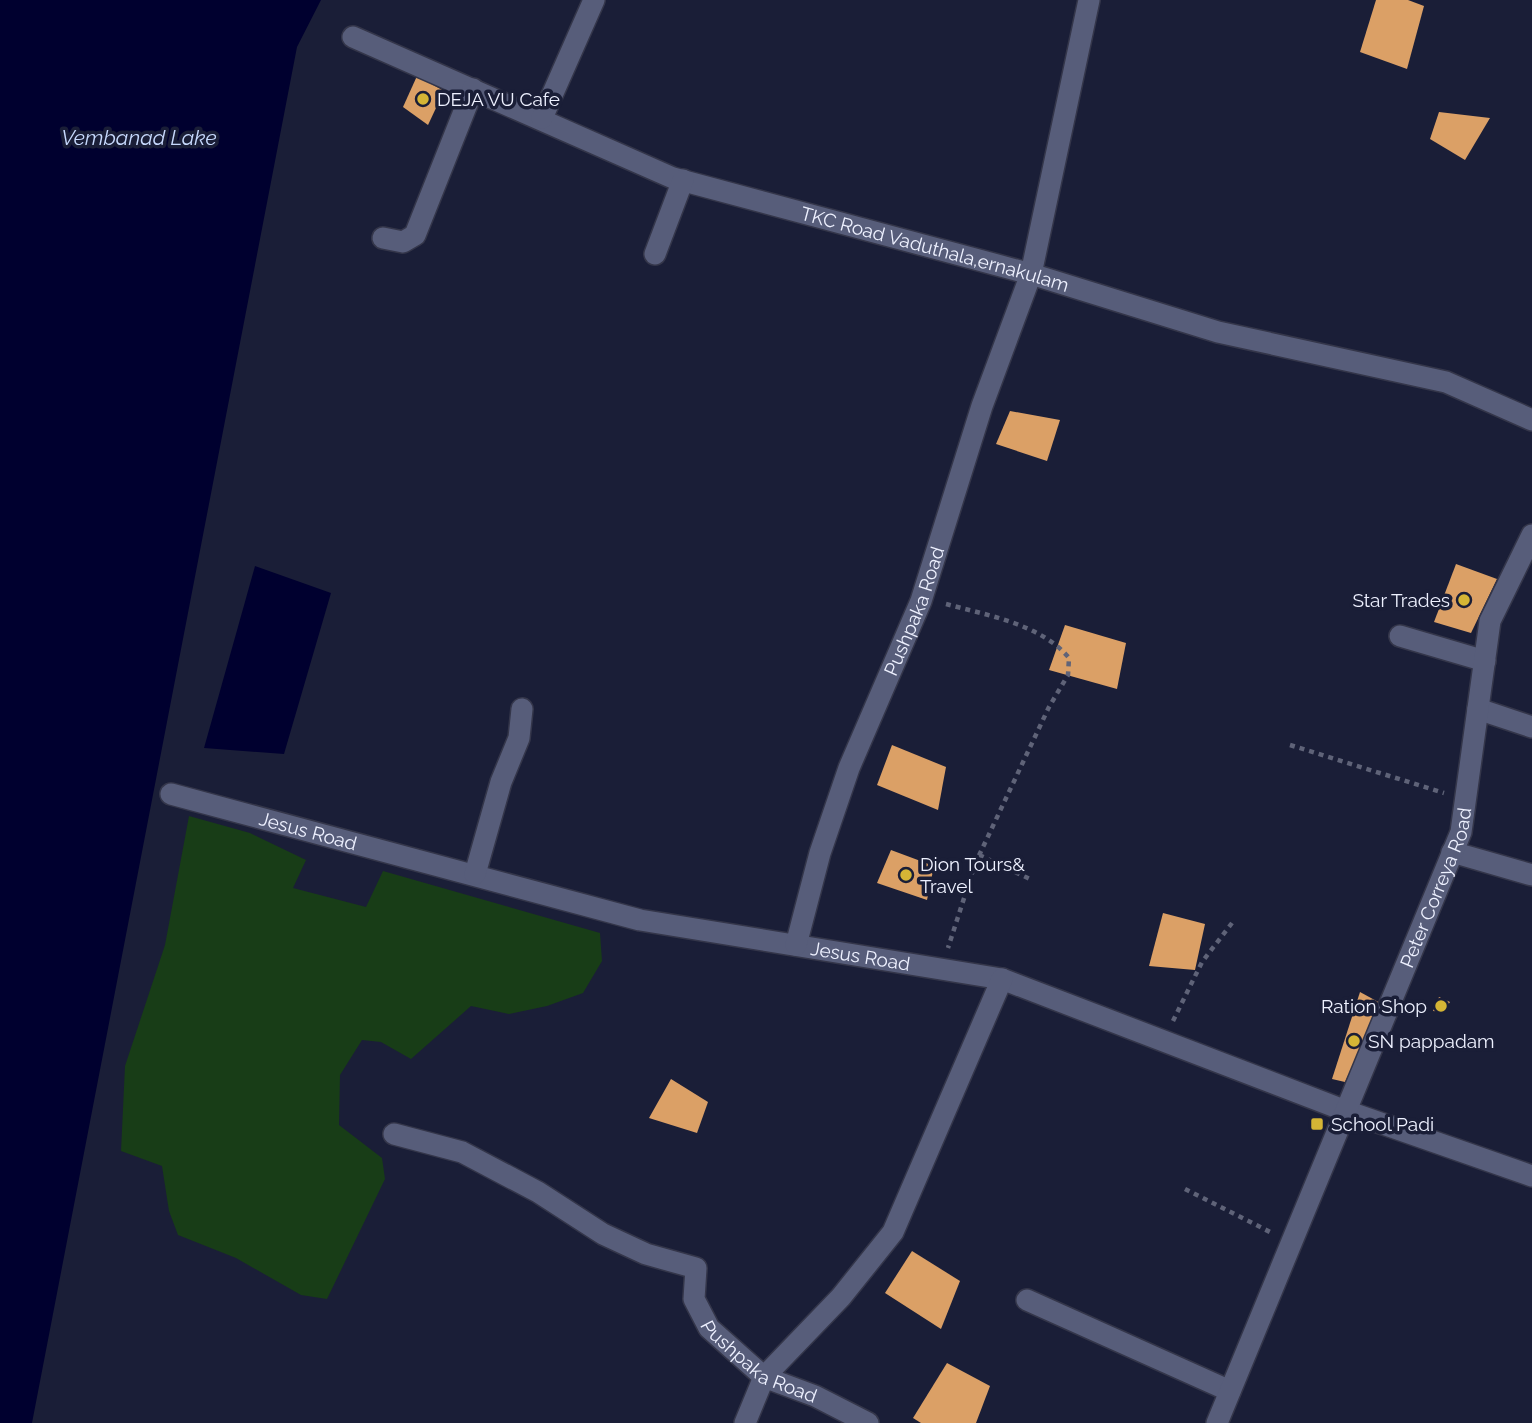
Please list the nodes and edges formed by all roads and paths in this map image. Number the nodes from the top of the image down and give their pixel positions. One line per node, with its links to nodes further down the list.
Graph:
1 (594, 0): 5 (street)
2 (1089, 0): 9 (street, Pushpaka Road)
3 (353, 37): 4 (street, TKC Road Vaduthala,ernakulam)
4 (473, 89): 5 (street, TKC Road Vaduthala,ernakulam); 7 (street)
5 (542, 118): 6 (street, TKC Road Vaduthala,ernakulam)
6 (683, 180): 8 (street); 9 (street, TKC Road Vaduthala,ernakulam)
7 (383, 238)
8 (655, 254)
9 (1031, 274): 10 (street, TKC Road Vaduthala,ernakulam); 13 (street, Pushpaka Road)
10 (1532, 420)
11 (1532, 535): 12 (street, Peter Correya Road)
12 (1525, 566): 15 (street, Peter Correya Road)
13 (923, 595): 23 (path); 28 (street, Pushpaka Road)
14 (1401, 636): 15 (street)
15 (1485, 662): 17 (street, Peter Correya Road)
16 (522, 709): 24 (street)
17 (1478, 709): 18 (street); 21 (street, Peter Correya Road)
18 (1532, 727)
19 (1290, 745): 21 (path)
20 (171, 794): 24 (street, Jesus Road)
21 (1465, 800): 22 (street, Peter Correya Road)
22 (1452, 852): 25 (street); 32 (street, Peter Correya Road)
23 (979, 855): 26 (path); 29 (path)
24 (475, 874): 28 (street, Jesus Road)
25 (1532, 874)
26 (1032, 880)
27 (1232, 923): 31 (path)
28 (796, 945): 29 (street, Jesus Road)
29 (945, 969): 30 (street, Jesus Road)
30 (1002, 979): 31 (street, Jesus Road); 38 (street)
31 (1161, 1040): 32 (street, Jesus Road)
32 (1346, 1111): 34 (street, Jesus Road); 36 (street, Peter Correya Road)
33 (394, 1134): 38 (street, Pushpaka Road)
34 (1532, 1176)
35 (1185, 1189): 36 (path)
36 (1292, 1242): 39 (street, Peter Correya Road)
37 (1027, 1300): 39 (street)
38 (764, 1377): 40 (street); 41 (street, Pushpaka Road)
39 (1230, 1391): 42 (street, Peter Correya Road)
40 (745, 1423)
41 (868, 1423)
42 (1217, 1423)

